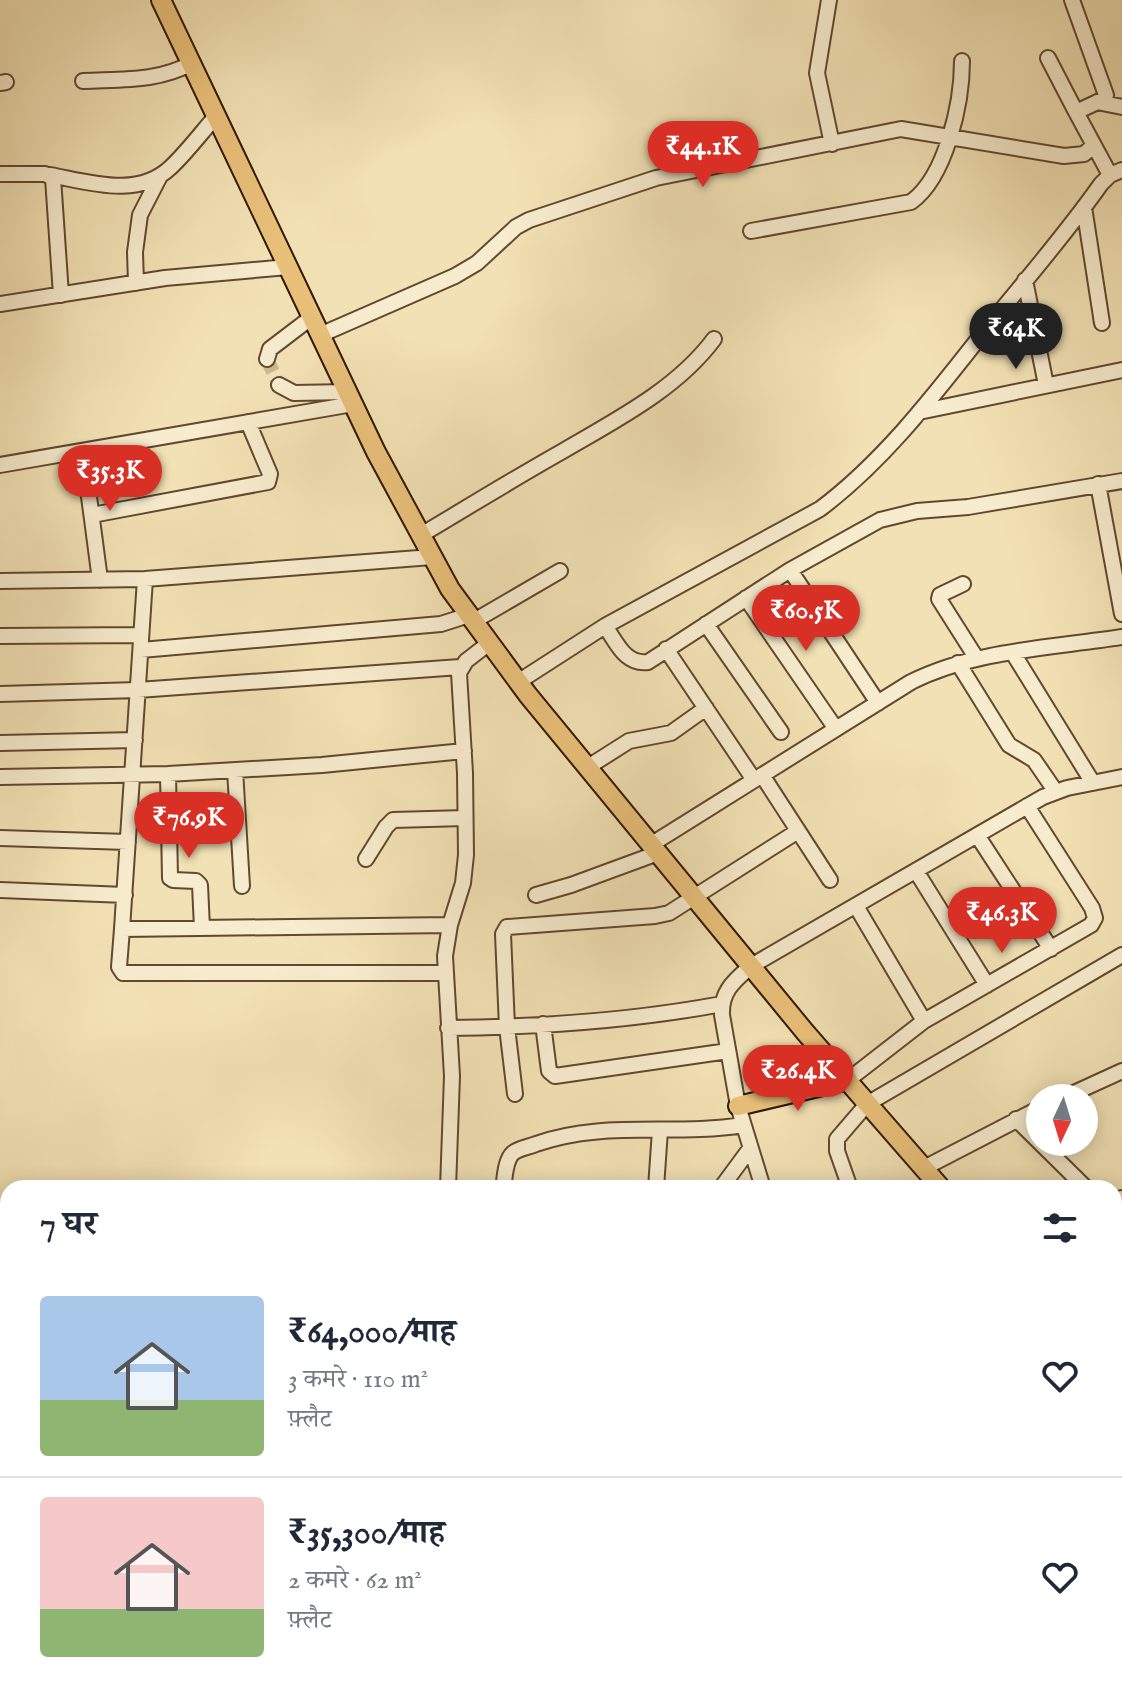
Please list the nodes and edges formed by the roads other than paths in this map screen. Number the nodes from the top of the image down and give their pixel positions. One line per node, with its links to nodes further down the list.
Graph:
1 (161, 0): 6 (main road)
2 (829, 0): 13 (street)
3 (1072, 0): 8 (street)
4 (1048, 58): 10 (street)
5 (962, 61): 12 (street)
6 (192, 63): 7 (street); 11 (main road)
7 (83, 81)
8 (1097, 102): 9 (street); 10 (street)
9 (1122, 107)
10 (1076, 112): 14 (street)
11 (217, 115): 18 (street); 21 (main road)
12 (949, 135): 13 (street); 14 (street); 20 (street)
13 (832, 144): 28 (street)
14 (1093, 146): 15 (street)
15 (1119, 171): 19 (street)
16 (0, 174): 17 (street)
17 (50, 175): 18 (street); 24 (street)
18 (160, 176): 23 (street)
19 (1084, 207): 22 (street); 27 (street)
20 (751, 231)
21 (288, 267): 23 (street); 26 (main road)
22 (1025, 280): 33 (street); 35 (street)
23 (136, 283): 24 (street)
24 (61, 295): 25 (street)
25 (0, 304)
26 (312, 317): 28 (main road); 30 (street)
27 (1102, 323)
28 (320, 335): 34 (main road)
29 (714, 339): 42 (street)
30 (267, 359)
31 (1122, 370): 33 (street)
32 (279, 385): 34 (street)
33 (1046, 385): 35 (street)
34 (350, 398): 36 (street); 42 (main road)
35 (918, 412): 54 (street)
36 (248, 422): 37 (street); 41 (street)
37 (83, 451): 38 (street); 41 (street)
38 (0, 465)
39 (1122, 481): 40 (street)
40 (1098, 484): 44 (street); 51 (street)
41 (92, 515): 47 (street)
42 (421, 535): 43 (main road)
43 (432, 557): 46 (street); 52 (main road)
44 (790, 570): 50 (street); 68 (street)
45 (560, 571): 52 (street)
46 (145, 579): 47 (street); 55 (street)
47 (100, 580): 48 (street)
48 (0, 581)
49 (963, 584): 62 (street)
50 (746, 598): 53 (street); 70 (street)
51 (1122, 614)
52 (472, 618): 58 (main road); 60 (street)
53 (706, 624): 59 (street); 71 (street)
54 (605, 626): 59 (street); 65 (street)
55 (141, 635): 56 (street); 60 (street)
56 (0, 636)
57 (1122, 637): 61 (street)
58 (488, 644): 64 (street); 65 (main road)
59 (666, 649): 69 (street)
60 (141, 650): 66 (street)
61 (1013, 653): 62 (street); 82 (street)
62 (977, 659): 63 (street)
63 (958, 663): 68 (street); 83 (street)
64 (460, 667): 66 (street); 74 (street)
65 (518, 682): 75 (main road)
66 (138, 690): 67 (street); 72 (street)
67 (0, 694)
68 (878, 703): 70 (street)
69 (706, 708): 75 (street); 81 (street)
70 (836, 729): 81 (street)
71 (781, 732)
72 (135, 740): 73 (street); 78 (street)
73 (0, 743)
74 (464, 751): 76 (street); 85 (street)
75 (588, 767): 90 (main road)
76 (235, 770): 77 (street); 94 (street)
77 (168, 774): 78 (street); 101 (street)
78 (132, 776): 79 (street); 89 (street)
79 (0, 777)
80 (1122, 777): 82 (street)
81 (758, 778): 86 (street); 90 (street)
82 (1093, 783): 83 (street)
83 (1056, 792): 84 (street)
84 (1027, 806): 87 (street); 103 (street)
85 (465, 818): 91 (street); 100 (street)
86 (798, 831): 93 (street); 98 (street)
87 (977, 835): 92 (street); 103 (street)
88 (0, 838): 89 (street)
89 (128, 842): 96 (street)
90 (655, 848): 97 (street); 98 (main road)
91 (366, 859)
92 (916, 871): 99 (street); 107 (street)
93 (830, 880)
94 (242, 886)
95 (0, 890): 96 (street)
96 (125, 895): 102 (street)
97 (536, 895)
98 (695, 897): 105 (main road); 111 (street)
99 (856, 906): 105 (street); 109 (street)
100 (450, 925): 101 (street); 106 (street)
101 (202, 928): 102 (street)
102 (122, 929): 106 (street)
103 (1051, 949): 107 (street)
104 (1122, 955): 120 (street)
105 (751, 966): 108 (street); 115 (main road)
106 (446, 973): 112 (street)
107 (987, 985): 109 (street)
108 (722, 1004): 110 (street); 113 (street)
109 (924, 1021): 115 (street)
110 (543, 1024): 111 (street); 113 (street)
111 (507, 1027): 112 (street); 118 (street)
112 (448, 1028): 127 (street)
113 (728, 1051): 119 (street)
114 (1116, 1074): 116 (street); 117 (street)
115 (848, 1080): 119 (main road); 120 (main road)
116 (1094, 1084)
117 (1122, 1087)
118 (515, 1094)
119 (737, 1098): 123 (street)
120 (867, 1104): 126 (main road); 132 (street)
121 (1026, 1114): 122 (street)
122 (1016, 1119): 126 (street); 134 (street)
123 (743, 1125): 124 (street); 125 (street)
124 (660, 1130): 128 (street); 129 (street)
125 (749, 1150): 130 (street); 131 (street)
126 (924, 1168): 133 (main road)
127 (448, 1180)
128 (505, 1180)
129 (657, 1180)
130 (727, 1180)
131 (760, 1180)
132 (847, 1180)
133 (934, 1180)
134 (1078, 1180)

